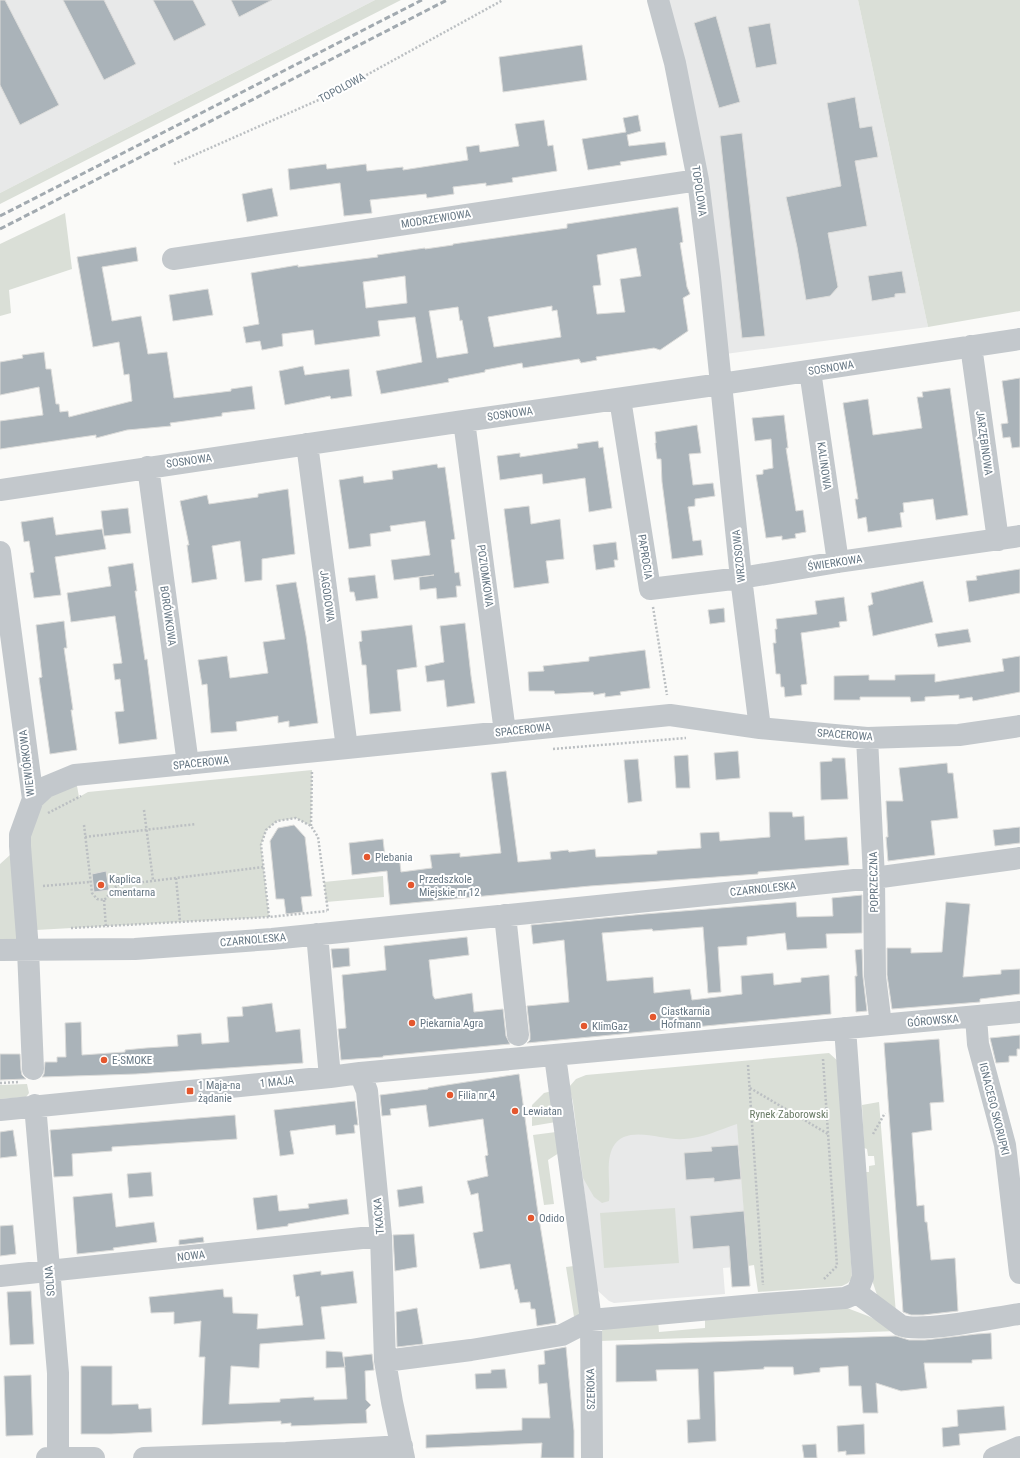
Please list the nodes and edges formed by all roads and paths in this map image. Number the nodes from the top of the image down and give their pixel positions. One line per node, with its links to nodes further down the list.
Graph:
1 (503, 0): 3 (path, TOPOLOWA)
2 (658, 0): 4 (street, TOPOLOWA)
3 (174, 164)
4 (698, 180): 5 (street, MODRZEWIOWA); 9 (street, TOPOLOWA)
5 (173, 259)
6 (1020, 339): 7 (street, SOSNOWA)
7 (970, 346): 8 (street, SOSNOWA); 16 (street, JARZĘBINOWA)
8 (810, 371): 9 (street, SOSNOWA); 18 (street, KALINOWA)
9 (721, 384): 10 (street, SOSNOWA); 19 (street, WRZOSOWA)
10 (620, 400): 11 (street, SOSNOWA); 20 (street, PAPROCIA)
11 (464, 421): 12 (street, SOSNOWA); 24 (street, POZIOMKOWA)
12 (307, 444): 13 (street, SOSNOWA); 27 (street, JAGODOWA)
13 (148, 467): 14 (street, SOSNOWA); 29 (street, BORÓWKOWA)
14 (0, 490)
15 (1020, 536): 16 (street, ŚWIERKOWA)
16 (998, 540): 18 (street, ŚWIERKOWA)
17 (0, 552): 34 (street, WIEWIÓRKOWA)
18 (838, 562): 19 (street, ŚWIERKOWA)
19 (741, 578): 20 (street, ŚWIERKOWA); 23 (street, WRZOSOWA)
20 (650, 589): 21 (path, PAPROCIA)
21 (670, 715): 23 (street, SPACEROWA); 24 (street, SPACEROWA)
22 (1020, 726): 26 (street, SPACEROWA)
23 (760, 728): 26 (street, SPACEROWA)
24 (505, 732): 27 (street, SPACEROWA)
25 (686, 738): 28 (path)
26 (867, 738): 44 (street, POPRZECZNA)
27 (347, 748): 29 (street, SPACEROWA)
28 (552, 749)
29 (188, 764): 34 (street, SPACEROWA)
30 (312, 770): 31 (path); 32 (path); 38 (path)
31 (320, 770)
32 (304, 771)
33 (83, 794): 34 (path)
34 (38, 807): 57 (street, WIEWIÓRKOWA)
35 (144, 810): 39 (path)
36 (196, 824): 39 (path)
37 (84, 825): 40 (path)
38 (311, 826): 42 (path); 53 (path)
39 (147, 830): 40 (path); 45 (path)
40 (85, 837): 46 (path)
41 (1020, 858): 44 (street, CZARNOLESKA)
42 (264, 867): 43 (path); 50 (path)
43 (176, 878): 45 (path); 51 (path)
44 (874, 878): 49 (street, CZARNOLESKA); 61 (street, POPRZECZNA)
45 (153, 880): 48 (path)
46 (90, 882): 47 (path); 48 (path)
47 (38, 887)
48 (104, 900): 52 (path)
49 (505, 915): 53 (street, CZARNOLESKA); 63 (street)
50 (269, 917): 51 (path); 53 (path); 55 (path)
51 (180, 921): 52 (path)
52 (105, 926): 54 (path); 58 (path)
53 (325, 926): 55 (street, CZARNOLESKA); 69 (street)
54 (67, 928)
55 (272, 938): 58 (street, CZARNOLESKA)
56 (0, 950): 57 (street, CZARNOLESKA)
57 (28, 950): 58 (street, CZARNOLESKA); 67 (street, WIEWIÓRKOWA)
58 (110, 950)
59 (1020, 1012): 60 (street, GÓROWSKA)
60 (976, 1017): 61 (street, GÓROWSKA); 76 (street, IGNACEGO SKORUPKI)
61 (881, 1025): 62 (street, GÓROWSKA)
62 (845, 1028): 64 (street); 82 (street)
63 (518, 1035)
64 (555, 1056): 68 (street, 1 MAJA); 85 (street)
65 (823, 1060): 74 (path)
66 (748, 1065): 70 (path)
67 (33, 1069)
68 (360, 1073): 69 (street, 1 MAJA); 77 (street, TKACKA)
69 (330, 1077): 71 (street, 1 MAJA)
70 (750, 1088): 74 (path); 83 (path)
71 (35, 1105): 72 (street, 1 MAJA); 78 (street, SOLNA)
72 (0, 1110)
73 (884, 1113): 75 (path)
74 (828, 1134): 81 (path)
75 (872, 1137)
76 (1012, 1145): 79 (street, IGNACEGO SKORUPKI)
77 (381, 1236): 78 (street, NOWA); 86 (street, TKACKA)
78 (48, 1271): 80 (street, NOWA); 91 (street, SOLNA)
79 (1020, 1273)
80 (0, 1276)
81 (822, 1282)
82 (856, 1293): 83 (street); 84 (street)
83 (765, 1304): 85 (street)
84 (1020, 1314)
85 (591, 1320): 86 (street); 94 (street, SZEROKA)
86 (385, 1361): 88 (street, TKACKA)
87 (1020, 1447): 95 (street)
88 (403, 1452): 89 (street)
89 (286, 1456): 93 (street)
90 (47, 1458): 91 (street)
91 (58, 1458): 92 (street)
92 (94, 1458)
93 (144, 1458)
94 (592, 1458)
95 (994, 1458)

